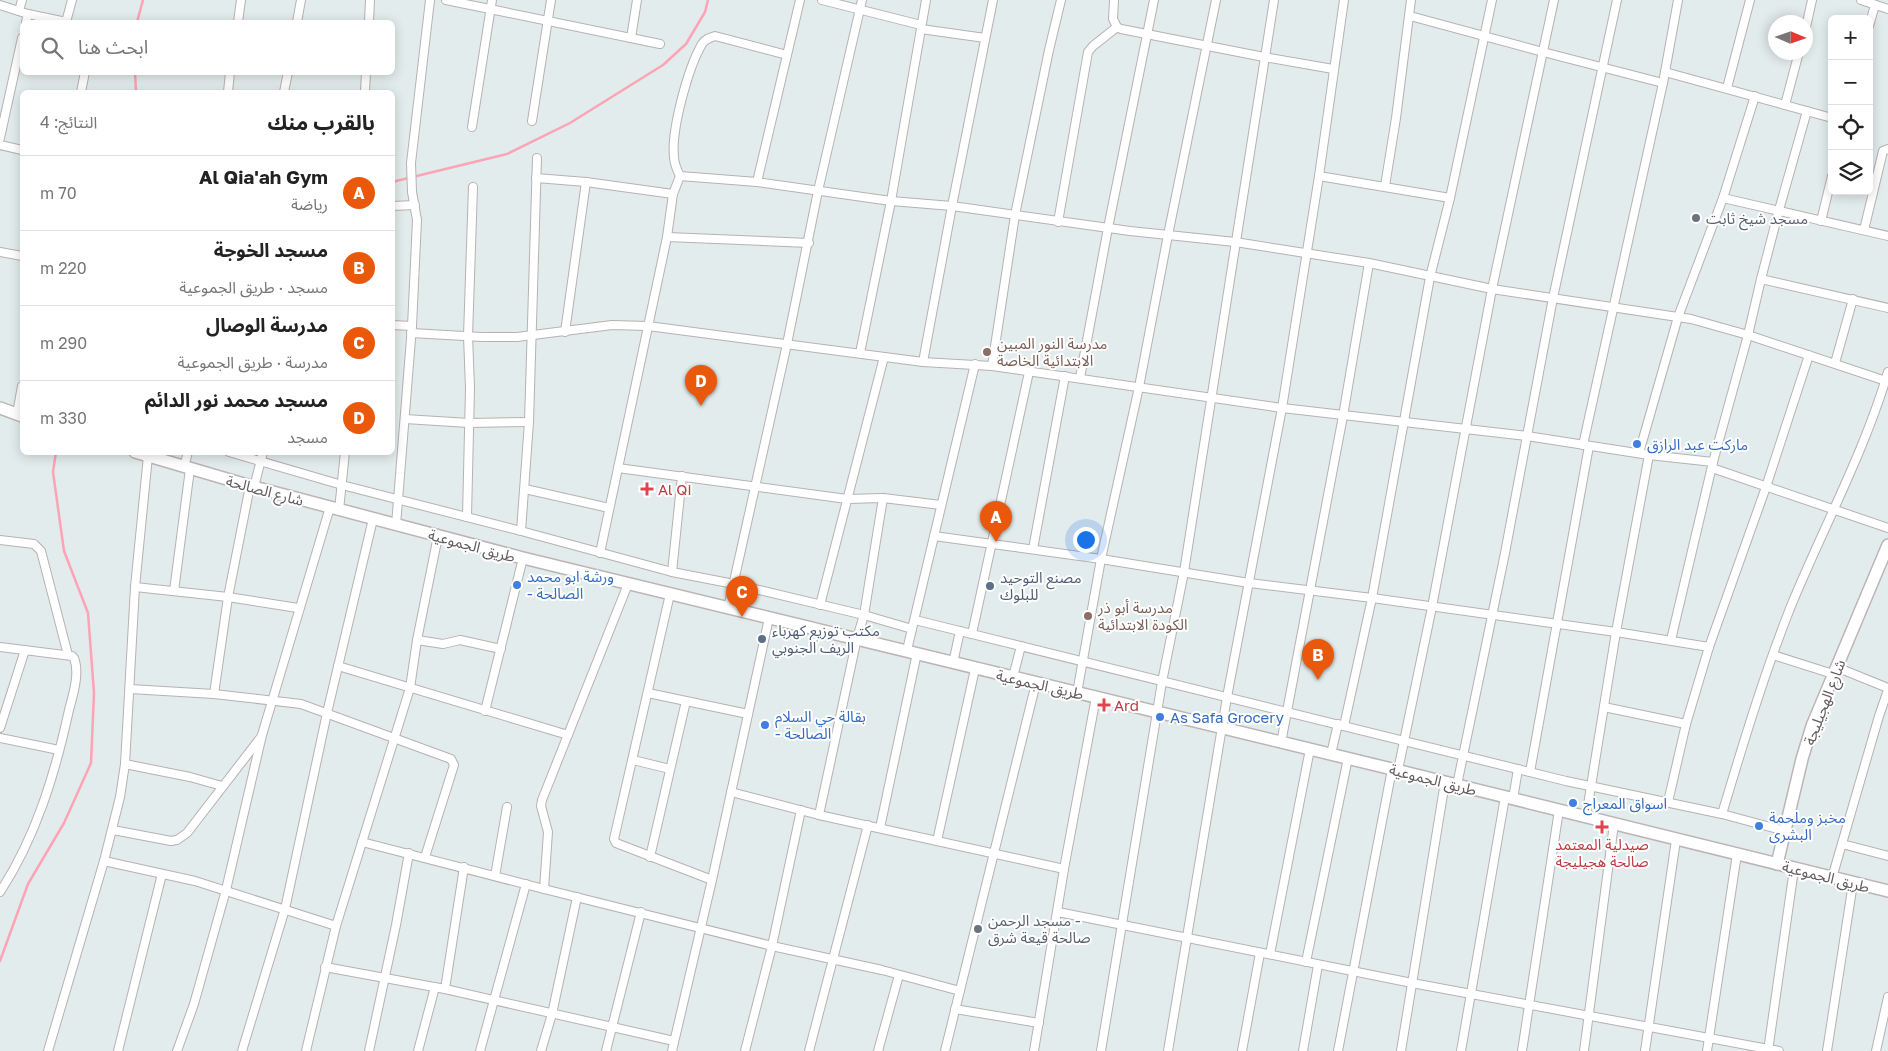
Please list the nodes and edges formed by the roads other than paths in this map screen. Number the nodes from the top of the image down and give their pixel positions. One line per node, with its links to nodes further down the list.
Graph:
1 (22, 0): 35 (street)
2 (72, 0): 42 (street)
3 (241, 0): 43 (street)
4 (300, 0): 44 (street)
5 (368, 0): 45 (street)
6 (430, 0): 97 (street)
7 (446, 0): 33 (street)
8 (492, 0): 33 (street)
9 (551, 0): 46 (street)
10 (637, 0): 51 (street)
11 (800, 0): 57 (street)
12 (822, 0): 32 (street)
13 (862, 0): 32 (street)
14 (926, 0): 47 (street)
15 (994, 0): 52 (street)
16 (1062, 0): 101 (street)
17 (1114, 0): 48 (street)
18 (1154, 0): 49 (street)
19 (1216, 0): 54 (street)
20 (1274, 0): 58 (street)
21 (1344, 0): 61 (street)
22 (1411, 0): 39 (street)
23 (1492, 0): 50 (street)
24 (1554, 0): 56 (street)
25 (1617, 0): 60 (street)
26 (1678, 0): 62 (street)
27 (1750, 0): 68 (street)
28 (1812, 0): 37 (street)
29 (1860, 0): 30 (street)
30 (1875, 4): 34 (street); 38 (street)
31 (0, 5): 35 (street)
32 (860, 8): 47 (street); 91 (street)
33 (490, 9): 46 (street); 78 (street)
34 (1888, 9)
35 (19, 11): 36 (street)
36 (28, 14): 40 (street); 41 (street)
37 (1809, 15)
38 (1872, 15)
39 (1410, 16): 50 (street); 89 (street)
40 (26, 20)
41 (56, 20)
42 (67, 20)
43 (238, 20)
44 (297, 20)
45 (369, 20)
46 (548, 21): 51 (street); 77 (street)
47 (921, 27): 52 (street); 96 (street)
48 (1117, 27): 49 (street); 103 (street)
49 (1147, 34): 54 (street); 104 (street)
50 (1485, 36): 56 (street); 94 (street)
51 (631, 38): 53 (street)
52 (985, 38): 99 (street)
53 (660, 44)
54 (1208, 46): 58 (street); 106 (street)
55 (20, 47): 79 (street)
56 (1543, 52): 60 (street); 117 (street)
57 (787, 55): 84 (street); 88 (street)
58 (1264, 57): 61 (street); 109 (street)
59 (1797, 60): 74 (street)
60 (1603, 68): 67 (street); 118 (street)
61 (1333, 69): 85 (street)
62 (1665, 72): 67 (street); 68 (street)
63 (84, 75): 69 (street)
64 (230, 75): 70 (street)
65 (287, 75): 71 (street)
66 (366, 75): 72 (street)
67 (1663, 83): 120 (street)
68 (1727, 88): 73 (street)
69 (81, 90)
70 (228, 90)
71 (284, 90)
72 (365, 90)
73 (1755, 96): 74 (street); 95 (street)
74 (1786, 105): 75 (street)
75 (1807, 111): 76 (street); 100 (street)
76 (1828, 117)
77 (532, 121)
78 (472, 127)
79 (0, 138)
80 (0, 145): 82 (street)
81 (1888, 149): 105 (street)
82 (20, 150)
83 (537, 158): 86 (street)
84 (680, 176): 88 (street); 93 (street)
85 (1319, 176): 89 (street); 112 (street)
86 (536, 178): 87 (street); 129 (street)
87 (586, 182): 93 (street); 126 (street)
88 (758, 182): 91 (street)
89 (1385, 186): 94 (street)
90 (473, 187): 128 (street)
91 (818, 191): 96 (street); 110 (street)
92 (1828, 191): 102 (street)
93 (673, 194): 108 (street)
94 (1450, 198): 115 (street)
95 (1723, 198): 100 (street); 122 (street)
96 (890, 200): 99 (street); 131 (street)
97 (415, 205): 98 (street); 125 (street)
98 (395, 206)
99 (952, 206): 101 (street); 134 (street)
100 (1779, 210): 102 (street); 116 (street)
101 (1015, 215): 103 (street); 137 (street)
102 (1820, 221): 105 (street)
103 (1058, 222): 104 (street)
104 (1108, 228): 106 (street); 141 (street)
105 (1864, 230): 107 (street)
106 (1168, 235): 109 (street); 143 (street)
107 (1888, 236)
108 (667, 237): 110 (street); 124 (street)
109 (1235, 242): 112 (street); 144 (street)
110 (808, 243): 130 (street)
111 (0, 252): 113 (street)
112 (1306, 253): 114 (street); 146 (street)
113 (20, 256)
114 (1370, 263): 115 (street); 148 (street)
115 (1430, 277): 117 (street); 152 (street)
116 (1761, 278): 119 (street); 127 (street)
117 (1492, 289): 118 (street); 153 (street)
118 (1553, 298): 120 (street); 154 (street)
119 (1853, 299): 121 (street); 135 (street)
120 (1613, 306): 122 (street); 155 (street)
121 (1888, 308)
122 (1678, 317): 127 (street); 156 (street)
123 (395, 326): 125 (street)
124 (648, 326): 126 (street); 130 (street); 167 (street)
125 (411, 330): 128 (street); 149 (street)
126 (566, 332): 129 (street)
127 (1748, 335): 132 (street); 165 (street)
128 (468, 336): 129 (street); 150 (street)
129 (531, 336): 151 (street)
130 (787, 344): 131 (street); 171 (street)
131 (860, 353): 133 (street)
132 (1809, 355): 135 (street); 172 (street)
133 (884, 357): 134 (street); 176 (street)
134 (923, 362): 136 (street)
135 (1835, 363): 142 (street)
136 (975, 364): 137 (street); 177 (street)
137 (992, 366): 138 (street)
138 (1029, 372): 140 (street); 189 (street)
139 (1888, 372): 142 (street)
140 (1065, 376): 141 (street); 191 (street)
141 (1080, 378): 143 (street)
142 (1886, 380): 179 (street)
143 (1139, 388): 144 (street); 194 (street)
144 (1211, 397): 146 (street); 196 (street)
145 (0, 408): 147 (main road)
146 (1282, 408): 148 (street); 197 (street)
147 (20, 415)
148 (1344, 416): 152 (street); 202 (street)
149 (405, 419): 150 (street); 174 (street)
150 (469, 422): 151 (street); 181 (street)
151 (529, 422): 173 (street)
152 (1403, 423): 153 (street); 205 (street)
153 (1465, 429): 154 (street); 207 (street)
154 (1527, 436): 155 (street); 210 (street)
155 (1586, 445): 156 (street); 214 (street)
156 (1639, 453): 157 (street)
157 (1649, 454): 165 (street); 217 (street)
158 (145, 455): 163 (main road, شارع الصالحة)
159 (188, 455): 166 (street)
160 (238, 455): 164 (street)
161 (262, 455): 164 (street)
162 (345, 455): 169 (street)
163 (148, 456): 166 (main road, شارع الصالحة); 200 (street)
164 (260, 462): 169 (street); 170 (street)
165 (1712, 465): 172 (street); 221 (street)
166 (187, 468): 170 (main road, شارع الصالحة); 201 (street)
167 (618, 468): 168 (street); 178 (street)
168 (682, 476): 171 (street); 195 (street)
169 (342, 485): 174 (street); 180 (street)
170 (252, 487): 180 (main road, شارع الصالحة); 204 (street)
171 (755, 487): 176 (street); 199 (street)
172 (1766, 487): 179 (street); 224 (street)
173 (525, 489): 178 (street); 185 (street)
174 (398, 498): 181 (street); 183 (street)
175 (883, 498): 176 (street); 177 (street); 211 (street)
176 (847, 499): 206 (street)
177 (941, 505): 187 (street)
178 (610, 508): 192 (street)
179 (1833, 508): 184 (street); 229 (street)
180 (334, 509): 182 (main road, شارع الصالحة); 208 (street)
181 (467, 517): 185 (street)
182 (373, 519): 183 (main road, شارع الصالحة); 232 (street)
183 (396, 525): 186 (main road, طريق الجموعية)
184 (1888, 528)
185 (521, 531): 192 (street)
186 (438, 536): 193 (main road, طريق الجموعية); 220 (street)
187 (934, 536): 189 (street); 213 (street)
188 (0, 540): 228 (street)
189 (992, 544): 191 (street); 218 (street)
190 (1888, 545): 234 (main road, شارع الهجيليجة)
191 (1033, 549): 194 (street)
192 (600, 553): 195 (street)
193 (523, 558): 198 (main road, طريق الجموعية); 226 (street)
194 (1101, 559): 196 (street); 230 (street)
195 (672, 572): 199 (street)
196 (1184, 572): 197 (street); 236 (street)
197 (1249, 583): 202 (street); 245 (street)
198 (628, 584): 203 (main road, طريق الجموعية); 261 (street)
199 (734, 584): 206 (street); 209 (street)
200 (135, 587): 201 (street); 239 (street)
201 (174, 591): 204 (street)
202 (1310, 591): 205 (street); 251 (street)
203 (670, 594): 209 (main road, طريق الجموعية); 241 (street)
204 (228, 597): 208 (street); 243 (street)
205 (1372, 598): 207 (street); 257 (street)
206 (820, 605): 211 (street)
207 (1432, 607): 210 (street); 264 (street)
208 (298, 608): 246 (street)
209 (728, 608): 212 (main road, طريق الجموعية)
210 (1492, 614): 214 (street); 269 (street)
211 (864, 616): 215 (street); 219 (street)
212 (770, 618): 219 (main road, طريق الجموعية); 253 (street)
213 (914, 620): 215 (street); 216 (street)
214 (1558, 623): 217 (street); 276 (street)
215 (912, 629): 227 (street)
216 (960, 631): 218 (street); 231 (street)
217 (1616, 632): 221 (street); 248 (street)
218 (972, 634): 222 (street)
219 (857, 638): 227 (main road, طريق الجموعية); 287 (street)
220 (417, 640): 226 (street); 238 (street)
221 (1671, 640): 224 (street)
222 (1021, 646): 230 (street); 235 (street)
223 (0, 647): 225 (street)
224 (1709, 647): 256 (street)
225 (25, 650): 228 (street); 258 (street)
226 (501, 650): 249 (street)
227 (912, 652): 231 (main road, طريق الجموعية); 292 (street)
228 (68, 655): 267 (street)
229 (1773, 655): 234 (street); 288 (street)
230 (1083, 660): 236 (street); 242 (street)
231 (953, 663): 233 (main road, طريق الجموعية)
232 (338, 666): 238 (street); 252 (street)
233 (976, 668): 235 (main road, طريق الجموعية); 296 (street)
234 (1835, 670): 240 (street); 294 (main road, شارع الهجيليجة)
235 (1013, 677): 237 (main road, طريق الجموعية)
236 (1162, 682): 245 (street); 250 (street)
237 (1036, 683): 242 (main road, طريق الجموعية); 300 (street)
238 (410, 688): 249 (street); 263 (street)
239 (130, 689): 243 (street); 272 (street)
240 (1888, 689): 254 (street)
241 (648, 693): 247 (street); 271 (street)
242 (1077, 693): 244 (main road, طريق الجموعية)
243 (214, 694): 246 (street)
244 (1096, 697): 250 (main road, طريق الجموعية); 309 (street)
245 (1227, 698): 251 (street); 259 (street)
246 (272, 701): 252 (street); 260 (street)
247 (686, 701): 253 (street); 273 (street)
248 (1604, 707): 256 (street); 280 (street)
249 (485, 711): 261 (street)
250 (1157, 712): 259 (main road, طريق الجموعية); 324 (street)
251 (1286, 712): 257 (street); 265 (street)
252 (326, 713): 263 (street); 321 (street)
253 (748, 714): 281 (street)
254 (1879, 716): 255 (street); 298 (street)
255 (1888, 719)
256 (1686, 724): 283 (street)
257 (1341, 725): 264 (street); 268 (street)
258 (0, 728)
259 (1221, 728): 265 (main road, طريق الجموعية); 327 (street)
260 (262, 735): 279 (street); 317 (street)
261 (568, 735): 316 (street)
262 (0, 738): 267 (street)
263 (395, 739): 297 (street); 303 (street)
264 (1405, 741): 269 (street); 274 (street)
265 (1281, 743): 266 (main road, طريق الجموعية)
266 (1310, 749): 268 (main road, طريق الجموعية); 330 (street)
267 (59, 750): 318 (street)
268 (1331, 754): 270 (main road, طريق الجموعية)
269 (1463, 755): 275 (street); 278 (street)
270 (1348, 758): 274 (main road, طريق الجموعية); 332 (street)
271 (632, 760): 273 (street); 304 (street)
272 (125, 764): 279 (street); 293 (street)
273 (670, 769): 304 (street)
274 (1395, 769): 277 (main road, طريق الجموعية); 335 (street)
275 (1518, 769): 276 (street); 282 (street)
276 (1530, 772): 280 (street)
277 (1445, 782): 278 (main road, طريق الجموعية); 338 (street)
278 (1457, 785): 282 (main road, طريق الجموعية)
279 (222, 786): 293 (street)
280 (1590, 786): 283 (street); 289 (street)
281 (732, 792): 285 (street); 313 (street)
282 (1509, 798): 286 (main road, طريق الجموعية); 342 (street)
283 (1668, 802): 288 (street)
284 (507, 807): 311 (street)
285 (801, 810): 287 (street); 328 (street)
286 (1559, 810): 289 (main road, طريق الجموعية); 345 (street)
287 (818, 814): 291 (street)
288 (1722, 814): 294 (street)
289 (1586, 817): 290 (main road, طريق الجموعية)
290 (1614, 824): 295 (main road, طريق الجموعية); 348 (street)
291 (868, 825): 292 (street); 331 (street)
292 (880, 828): 296 (street)
293 (113, 830): 305 (street)
294 (1785, 831): 306 (main road, شارع الهجيليجة)
295 (1676, 840): 301 (main road, طريق الجموعية); 350 (street)
296 (937, 841): 300 (street)
297 (362, 842): 299 (street); 325 (street)
298 (1842, 844): 302 (street); 312 (street)
299 (409, 853): 303 (street); 337 (street)
300 (994, 854): 309 (street); 341 (street)
301 (1737, 854): 306 (main road, طريق الجموعية); 352 (street)
302 (1888, 856)
303 (425, 857): 307 (street)
304 (650, 857): 313 (street)
305 (104, 861): 310 (street); 355 (street)
306 (1777, 864): 308 (main road, طريق الجموعية)
307 (464, 867): 311 (street); 340 (street)
308 (1794, 868): 312 (main road, طريق الجموعية); 354 (street)
309 (1064, 869): 323 (street)
310 (162, 874): 317 (street); 356 (street)
311 (495, 876): 315 (street)
312 (1832, 878): 314 (main road, طريق الجموعية)
313 (712, 880): 326 (street)
314 (1853, 883): 319 (main road, طريق الجموعية); 383 (street)
315 (526, 884): 316 (street); 344 (street)
316 (544, 889): 320 (street)
317 (226, 890): 321 (street); 357 (street)
318 (0, 892)
319 (1888, 892)
320 (577, 897): 322 (street); 347 (street)
321 (285, 909): 325 (street); 358 (street)
322 (641, 912): 326 (street); 351 (street)
323 (1058, 912): 324 (street); 349 (street)
324 (1123, 925): 327 (street); 371 (street)
325 (336, 926): 334 (street)
326 (701, 927): 328 (street); 353 (street)
327 (1187, 937): 329 (street); 372 (street)
328 (772, 946): 331 (street); 366 (street)
329 (1260, 953): 330 (street); 373 (street)
330 (1270, 954): 332 (street)
331 (832, 959): 336 (street); 367 (street)
332 (1306, 962): 333 (street)
333 (1318, 965): 335 (street); 374 (street)
334 (325, 967): 337 (street); 359 (street)
335 (1353, 971): 338 (street); 375 (street)
336 (898, 975): 341 (street); 368 (street)
337 (384, 978): 339 (street); 360 (street)
338 (1412, 983): 342 (street); 376 (street)
339 (435, 988): 340 (street); 361 (street)
340 (445, 989): 344 (street)
341 (960, 991): 346 (street)
342 (1470, 993): 345 (street); 377 (street)
343 (1888, 997): 384 (street)
344 (494, 1000): 347 (street); 362 (street)
345 (1529, 1004): 348 (street); 378 (street)
346 (955, 1009): 349 (street); 369 (street)
347 (552, 1014): 351 (street); 363 (street)
348 (1589, 1015): 350 (street); 379 (street)
349 (1038, 1023): 370 (street)
350 (1648, 1027): 352 (street); 380 (street)
351 (613, 1028): 353 (street); 364 (street)
352 (1708, 1037): 354 (street); 381 (street)
353 (674, 1042): 365 (street)
354 (1768, 1050): 382 (street)
355 (48, 1051)
356 (118, 1051)
357 (177, 1051)
358 (242, 1051)
359 (306, 1051)
360 (369, 1051)
361 (418, 1051)
362 (480, 1051)
363 (541, 1051)
364 (606, 1051)
365 (672, 1051)
366 (745, 1051)
367 (809, 1051)
368 (878, 1051)
369 (945, 1051)
370 (1034, 1051)
371 (1101, 1051)
372 (1168, 1051)
373 (1242, 1051)
374 (1303, 1051)
375 (1338, 1051)
376 (1401, 1051)
377 (1461, 1051)
378 (1522, 1051)
379 (1584, 1051)
380 (1645, 1051)
381 (1707, 1051)
382 (1779, 1051)
383 (1827, 1051)
384 (1876, 1051)

